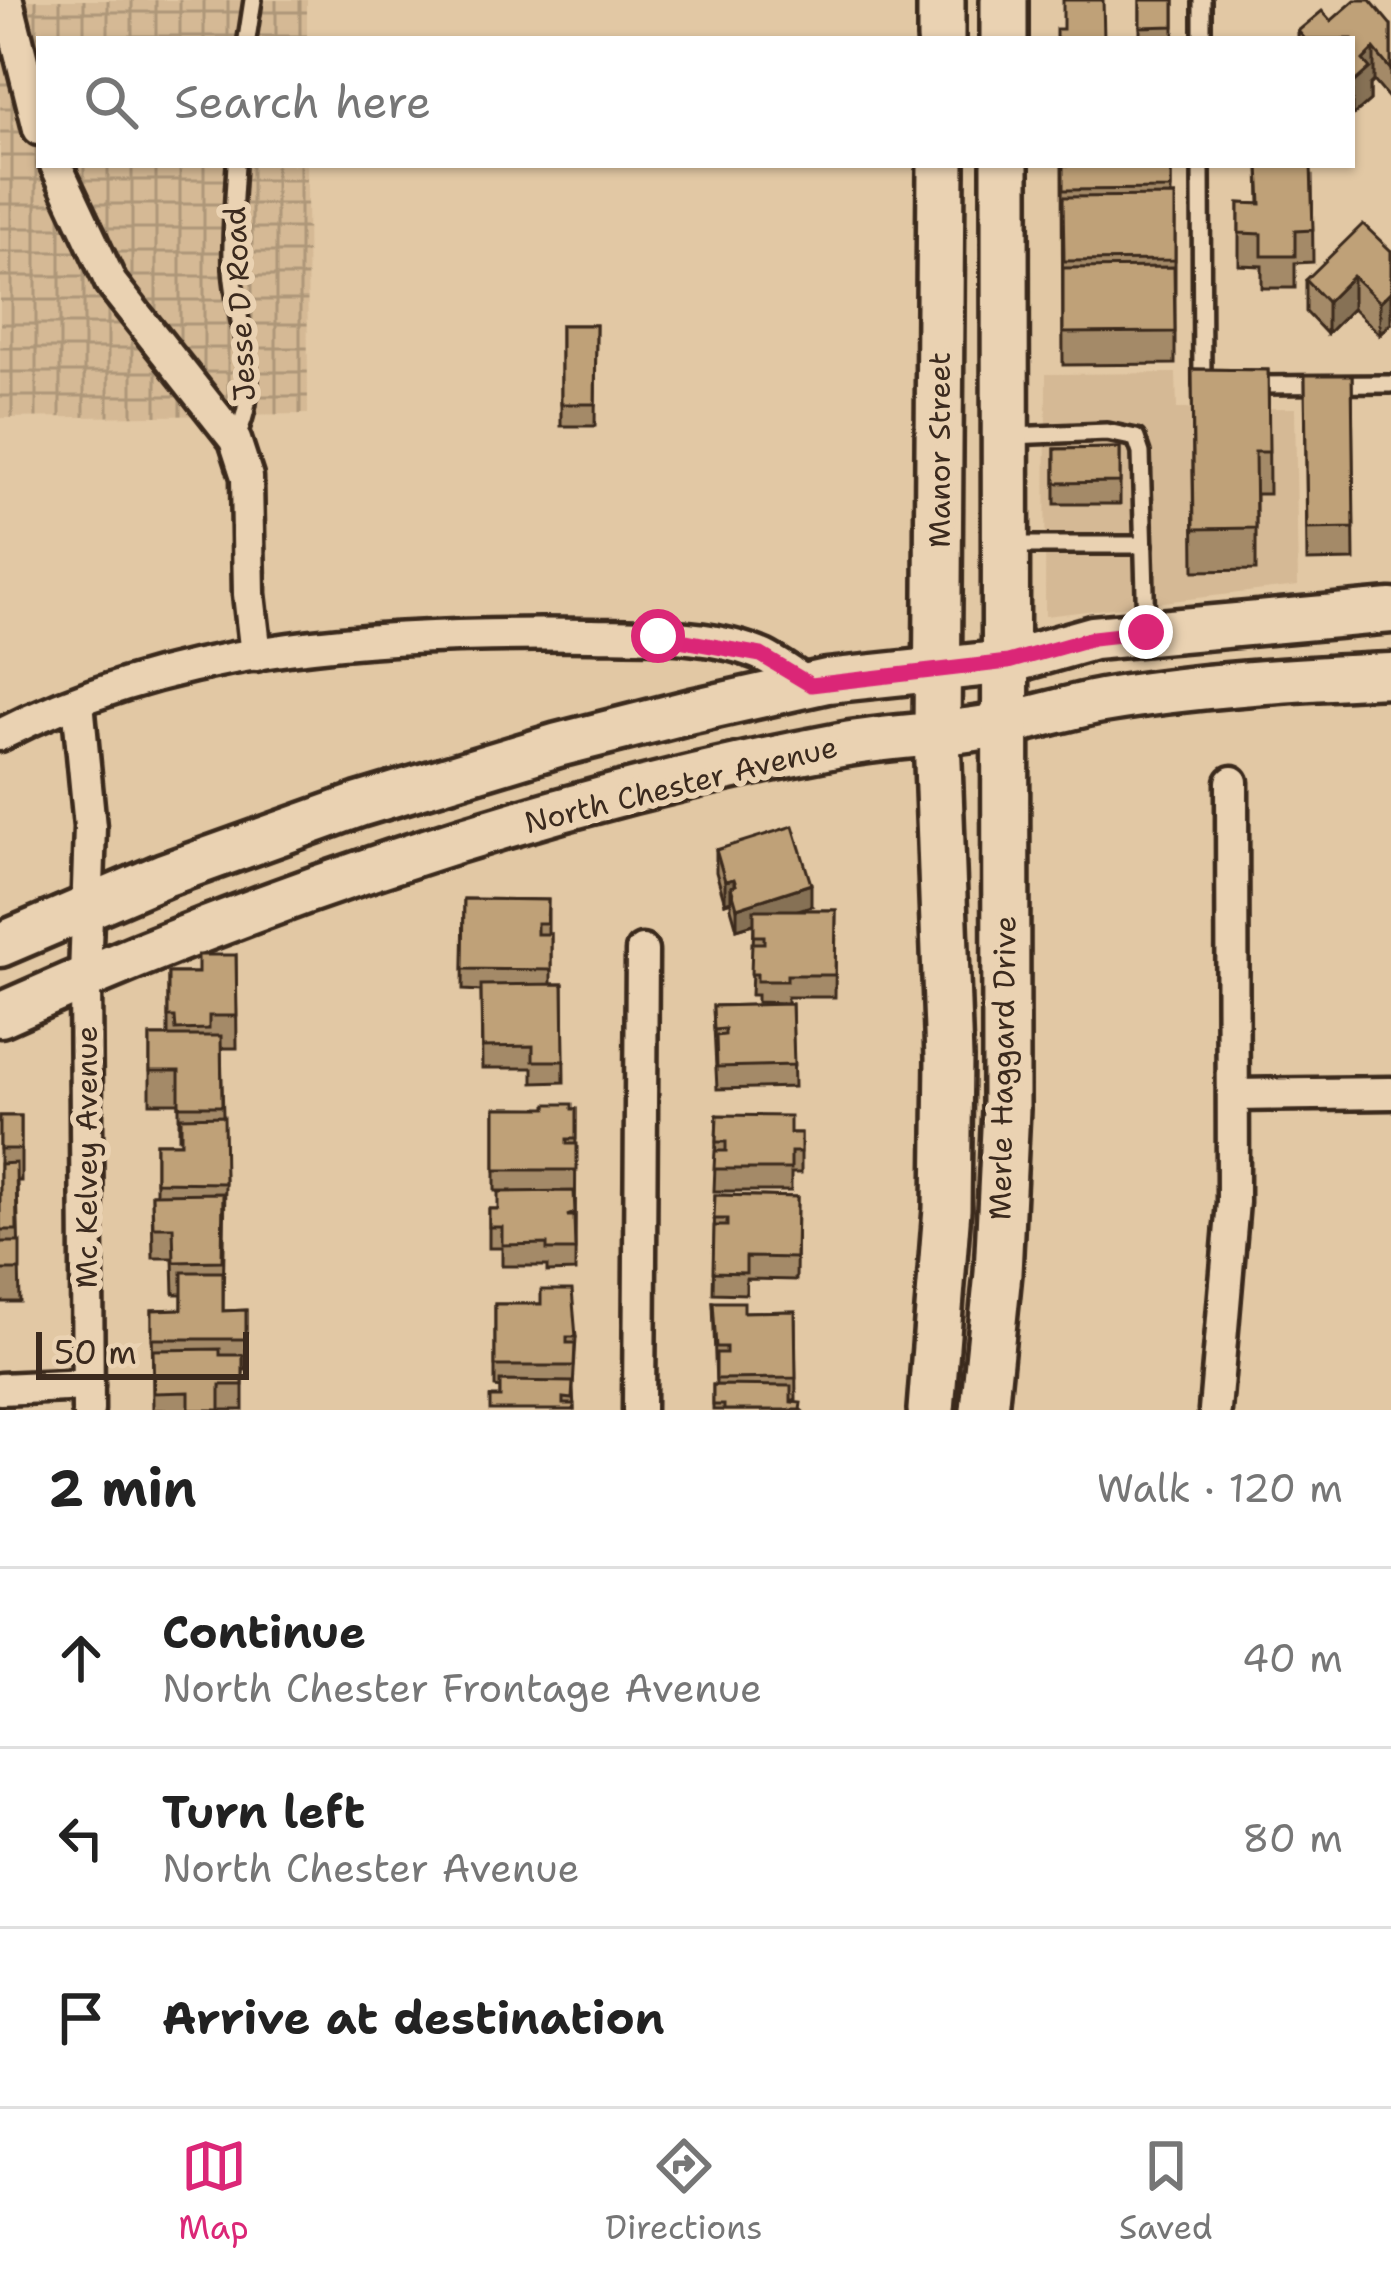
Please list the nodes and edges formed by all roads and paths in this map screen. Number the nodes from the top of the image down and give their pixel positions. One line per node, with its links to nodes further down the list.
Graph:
1 (8, 0): 10 (street)
2 (253, 0): 6 (lane)
3 (941, 0): 7 (main road)
4 (1004, 0): 8 (main road)
5 (1202, 0): 9 (lane)
6 (247, 36)
7 (941, 36)
8 (1004, 36)
9 (1202, 36)
10 (36, 117)
11 (57, 168): 18 (street, Jesse D Road)
12 (236, 168): 18 (lane, Jesse D Road)
13 (940, 168): 25 (main road, Manor Street)
14 (1005, 168): 17 (main road)
15 (1201, 168): 16 (lane)
16 (1391, 384)
17 (1007, 436): 19 (lane); 20 (main road)
18 (236, 440): 23 (street, Jesse D Road)
19 (1144, 544): 20 (lane); 22 (lane)
20 (1007, 545): 24 (main road)
21 (1391, 610): 22 (main road)
22 (1146, 632): 24 (main road)
23 (256, 655): 27 (street); 28 (street)
24 (1008, 662): 25 (main road); 29 (main road)
25 (938, 670): 27 (main road); 31 (main road, Manor Street)
26 (1391, 675): 29 (main road, North Chester Avenue)
27 (811, 685): 33 (main road)
28 (78, 702): 30 (street); 33 (street)
29 (1005, 724): 31 (main road, North Chester Avenue); 44 (main road, Merle Haggard Drive)
30 (0, 735)
31 (937, 736): 36 (main road, North Chester Avenue); 43 (main road, Merle Haggard Drive)
32 (1232, 782): 39 (street)
33 (88, 907): 34 (main road); 36 (street)
34 (0, 945)
35 (641, 951): 42 (street)
36 (86, 977): 37 (main road, North Chester Avenue); 41 (street, Mc Kelvey Avenue)
37 (0, 1015)
38 (1391, 1093): 39 (street)
39 (1235, 1095): 45 (street)
40 (0, 1389): 41 (street)
41 (88, 1398)
42 (639, 1410)
43 (931, 1410)
44 (984, 1410)
45 (1215, 1410)

